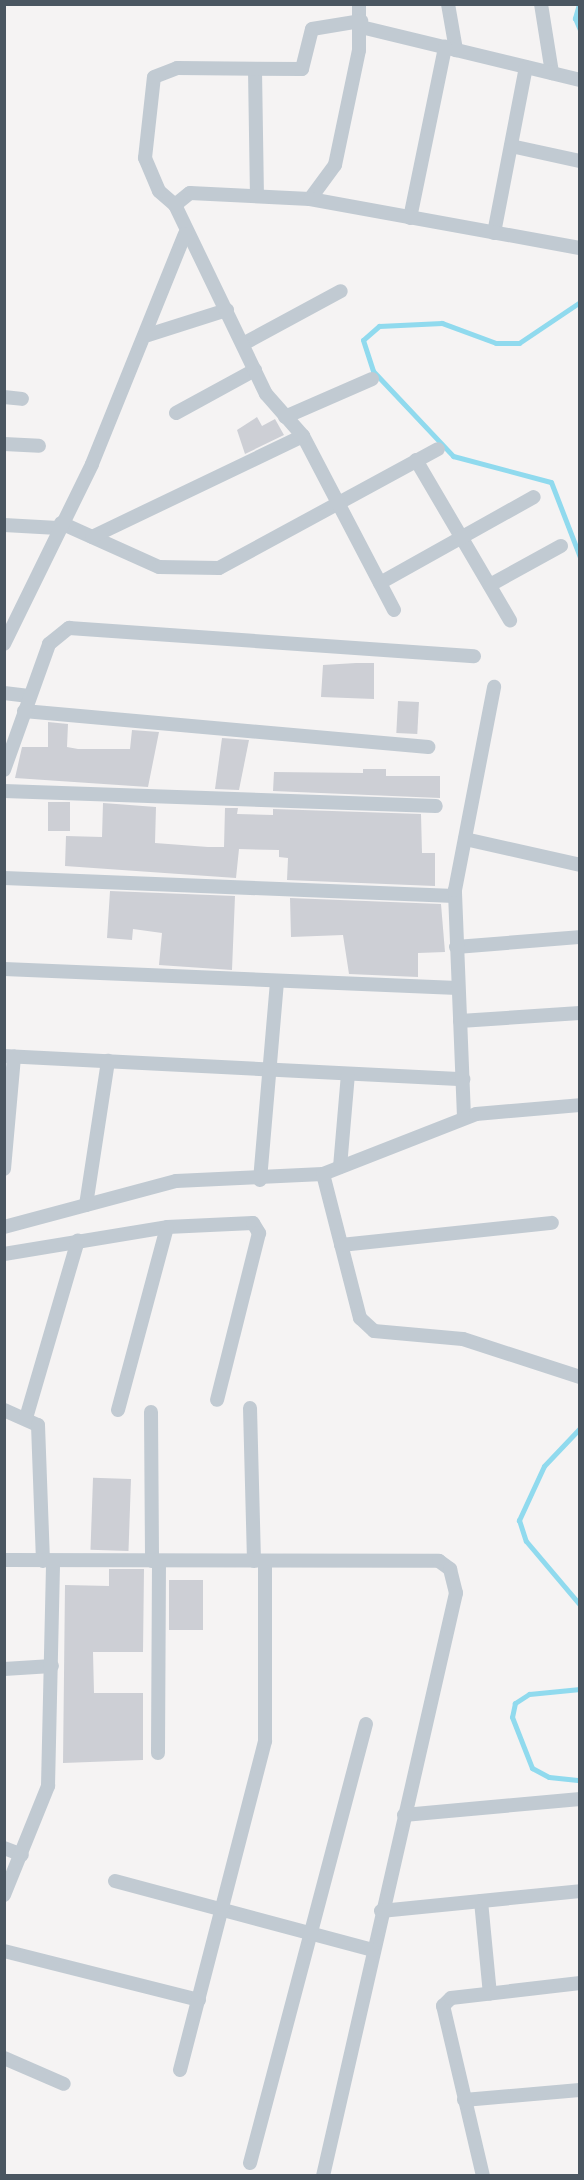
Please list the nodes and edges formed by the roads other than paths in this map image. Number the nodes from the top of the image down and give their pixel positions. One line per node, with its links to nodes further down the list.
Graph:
1 (359, 4): 4 (street)
2 (448, 4): 5 (street)
3 (541, 4): 8 (street)
4 (361, 24): 5 (street); 7 (street); 13 (street)
5 (451, 49): 6 (street); 15 (street)
6 (526, 67): 8 (street); 10 (street)
7 (255, 70): 12 (street); 14 (street)
8 (552, 73): 9 (street)
9 (579, 80)
10 (511, 146): 11 (street); 16 (street)
11 (579, 161)
12 (256, 196): 13 (street); 14 (street)
13 (310, 199): 15 (street)
14 (175, 205): 17 (street)
15 (410, 218): 16 (street)
16 (494, 233): 18 (street)
17 (185, 234): 20 (street); 21 (street)
18 (579, 248)
19 (341, 291): 22 (street)
20 (227, 310): 21 (street); 22 (street)
21 (148, 335): 37 (street)
22 (243, 344): 23 (street)
23 (255, 370): 27 (street); 28 (street)
24 (372, 379): 28 (street)
25 (4, 398): 26 (street)
26 (22, 399)
27 (176, 413)
28 (285, 417): 29 (street)
29 (303, 436): 35 (street); 38 (street)
30 (4, 444): 31 (street)
31 (39, 446)
32 (438, 449): 33 (street)
33 (417, 460): 35 (street); 39 (street)
34 (534, 497): 39 (street)
35 (336, 501): 38 (street); 41 (street)
36 (4, 525): 37 (street)
37 (60, 525): 38 (street); 45 (street)
38 (92, 537)
39 (462, 537): 41 (street); 42 (street)
40 (561, 546): 42 (street)
41 (380, 583): 43 (street)
42 (490, 585): 44 (street)
43 (394, 610)
44 (510, 620)
45 (4, 644)
46 (474, 656): 49 (street)
47 (494, 687): 55 (street)
48 (4, 693): 49 (street)
49 (29, 696): 50 (street)
50 (24, 711): 51 (street); 52 (street)
51 (428, 747)
52 (4, 770)
53 (4, 791): 54 (street)
54 (436, 806)
55 (465, 839): 56 (street); 58 (street)
56 (579, 865)
57 (4, 878): 58 (street)
58 (455, 896): 60 (street)
59 (579, 937): 60 (street)
60 (456, 947): 63 (street)
61 (4, 969): 62 (street)
62 (277, 983): 63 (street); 68 (street)
63 (458, 988): 65 (street)
64 (579, 1013): 65 (street)
65 (460, 1021): 70 (street)
66 (9, 1056): 67 (street); 74 (street)
67 (108, 1061): 68 (street); 77 (street)
68 (270, 1070): 69 (street); 76 (street)
69 (348, 1074): 70 (street); 73 (street)
70 (463, 1080): 72 (street)
71 (579, 1105): 72 (street)
72 (464, 1117): 73 (street)
73 (339, 1167): 75 (street)
74 (4, 1169)
75 (323, 1174): 76 (street); 82 (street)
76 (260, 1180): 77 (street)
77 (86, 1205): 79 (street)
78 (552, 1223): 82 (street)
79 (4, 1227)
80 (167, 1227): 81 (street); 85 (street); 88 (street)
81 (78, 1240): 83 (street); 90 (street)
82 (341, 1245): 84 (street)
83 (4, 1254)
84 (579, 1377)
85 (217, 1400)
86 (250, 1408): 94 (street)
87 (4, 1410): 90 (street)
88 (118, 1410)
89 (151, 1412): 93 (street)
90 (26, 1418): 92 (street)
91 (4, 1560): 92 (street)
92 (48, 1561): 93 (street); 95 (street)
93 (155, 1561): 94 (street); 98 (street)
94 (259, 1561): 100 (street); 107 (street)
95 (52, 1666): 96 (street); 102 (street)
96 (4, 1669)
97 (366, 1724): 109 (street)
98 (158, 1753)
99 (579, 1799): 100 (street)
100 (404, 1815): 108 (street)
101 (4, 1848): 102 (street)
102 (22, 1855): 105 (street)
103 (115, 1881): 107 (street)
104 (579, 1892): 106 (street)
105 (4, 1895)
106 (481, 1901): 108 (street); 113 (street)
107 (222, 1910): 109 (street); 114 (street)
108 (381, 1911): 110 (street)
109 (310, 1933): 110 (street); 120 (street)
110 (372, 1950): 121 (street)
111 (4, 1951): 114 (street)
112 (579, 1983): 113 (street)
113 (490, 1994): 119 (street)
114 (199, 2000): 116 (street)
115 (4, 2058): 117 (street)
116 (180, 2070)
117 (64, 2084)
118 (579, 2090): 119 (street)
119 (464, 2100): 122 (street)
120 (250, 2163)
121 (323, 2175)
122 (483, 2175)

